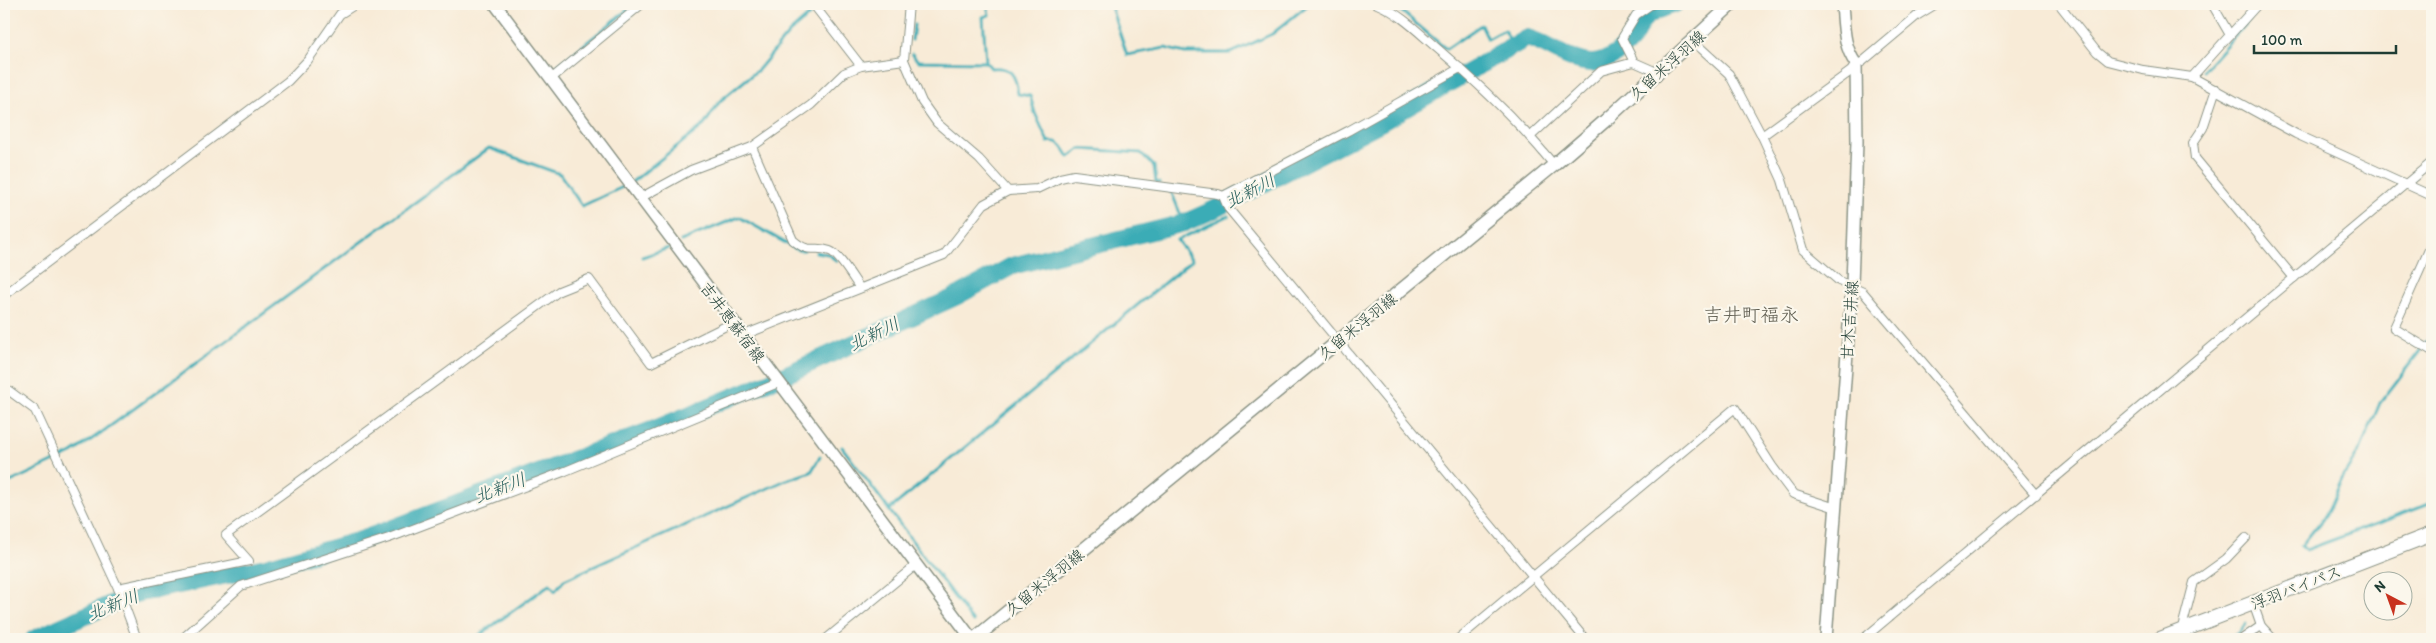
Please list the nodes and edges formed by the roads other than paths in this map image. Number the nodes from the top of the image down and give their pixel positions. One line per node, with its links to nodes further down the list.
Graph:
1 (356, 4): 39 (street)
2 (495, 4): 23 (main road, 吉井恵蘇宿線)
3 (642, 4): 23 (street)
4 (909, 4): 16 (street)
5 (1377, 4): 20 (street)
6 (1652, 4): 17 (street)
7 (1732, 4): 15 (main road, 久留米浮羽線)
8 (1842, 4): 18 (main road, 甘木吉井線)
9 (1936, 4): 18 (street)
10 (2059, 4): 22 (street)
11 (2212, 4): 14 (street)
12 (2258, 4): 14 (street)
13 (816, 7): 19 (street)
14 (2230, 35): 22 (street)
15 (1693, 41): 21 (main road, 久留米浮羽線); 26 (street)
16 (904, 60): 19 (street); 31 (street)
17 (1634, 62): 21 (street); 25 (street)
18 (1856, 64): 26 (street); 37 (main road, 甘木吉井線)
19 (861, 66): 27 (street)
20 (1462, 69): 25 (street); 32 (street)
21 (1659, 73): 29 (main road, 久留米浮羽線)
22 (2192, 77): 24 (street)
23 (552, 78): 34 (main road, 吉井恵蘇宿線)
24 (2216, 89): 30 (street); 36 (street)
25 (1530, 136): 29 (street)
26 (1762, 136): 37 (street)
27 (752, 147): 34 (street); 38 (street)
28 (2432, 162): 30 (street)
29 (1554, 165): 42 (main road, 久留米浮羽線)
30 (2406, 184): 33 (street); 36 (street)
31 (1008, 191): 32 (street); 38 (street)
32 (1223, 196): 42 (street)
33 (2432, 196)
34 (640, 198): 40 (main road, 吉井恵蘇宿線)
35 (2432, 243): 43 (street)
36 (2294, 278): 46 (street)
37 (1852, 286): 46 (street); 47 (main road, 甘木吉井線)
38 (860, 288): 41 (street)
39 (4, 295)
40 (734, 322): 41 (main road, 吉井恵蘇宿線); 52 (street)
41 (744, 335): 44 (main road, 吉井恵蘇宿線)
42 (1338, 342): 51 (street); 59 (main road, 久留米浮羽線)
43 (2427, 347)
44 (775, 378): 50 (main road, 吉井恵蘇宿線); 57 (street)
45 (4, 388): 52 (street)
46 (2036, 495): 63 (street)
47 (1836, 508): 51 (street); 62 (main road, 甘木吉井線)
48 (2432, 534): 53 (highway, 浮羽バイパス)
49 (2246, 538): 55 (street)
50 (916, 565): 58 (street); 59 (main road, 吉井恵蘇宿線)
51 (1533, 576): 60 (street); 61 (street)
52 (118, 588): 56 (street)
53 (2253, 603): 54 (street); 55 (highway, 浮羽バイパス)
54 (2261, 626): 65 (street); 66 (street)
55 (2180, 634): 64 (highway, 浮羽バイパス)
56 (137, 639)
57 (182, 639)
58 (826, 639)
59 (973, 639)
60 (1458, 639)
61 (1585, 639)
62 (1826, 639)
63 (1863, 639)
64 (2160, 639)
65 (2242, 639)
66 (2272, 639)

